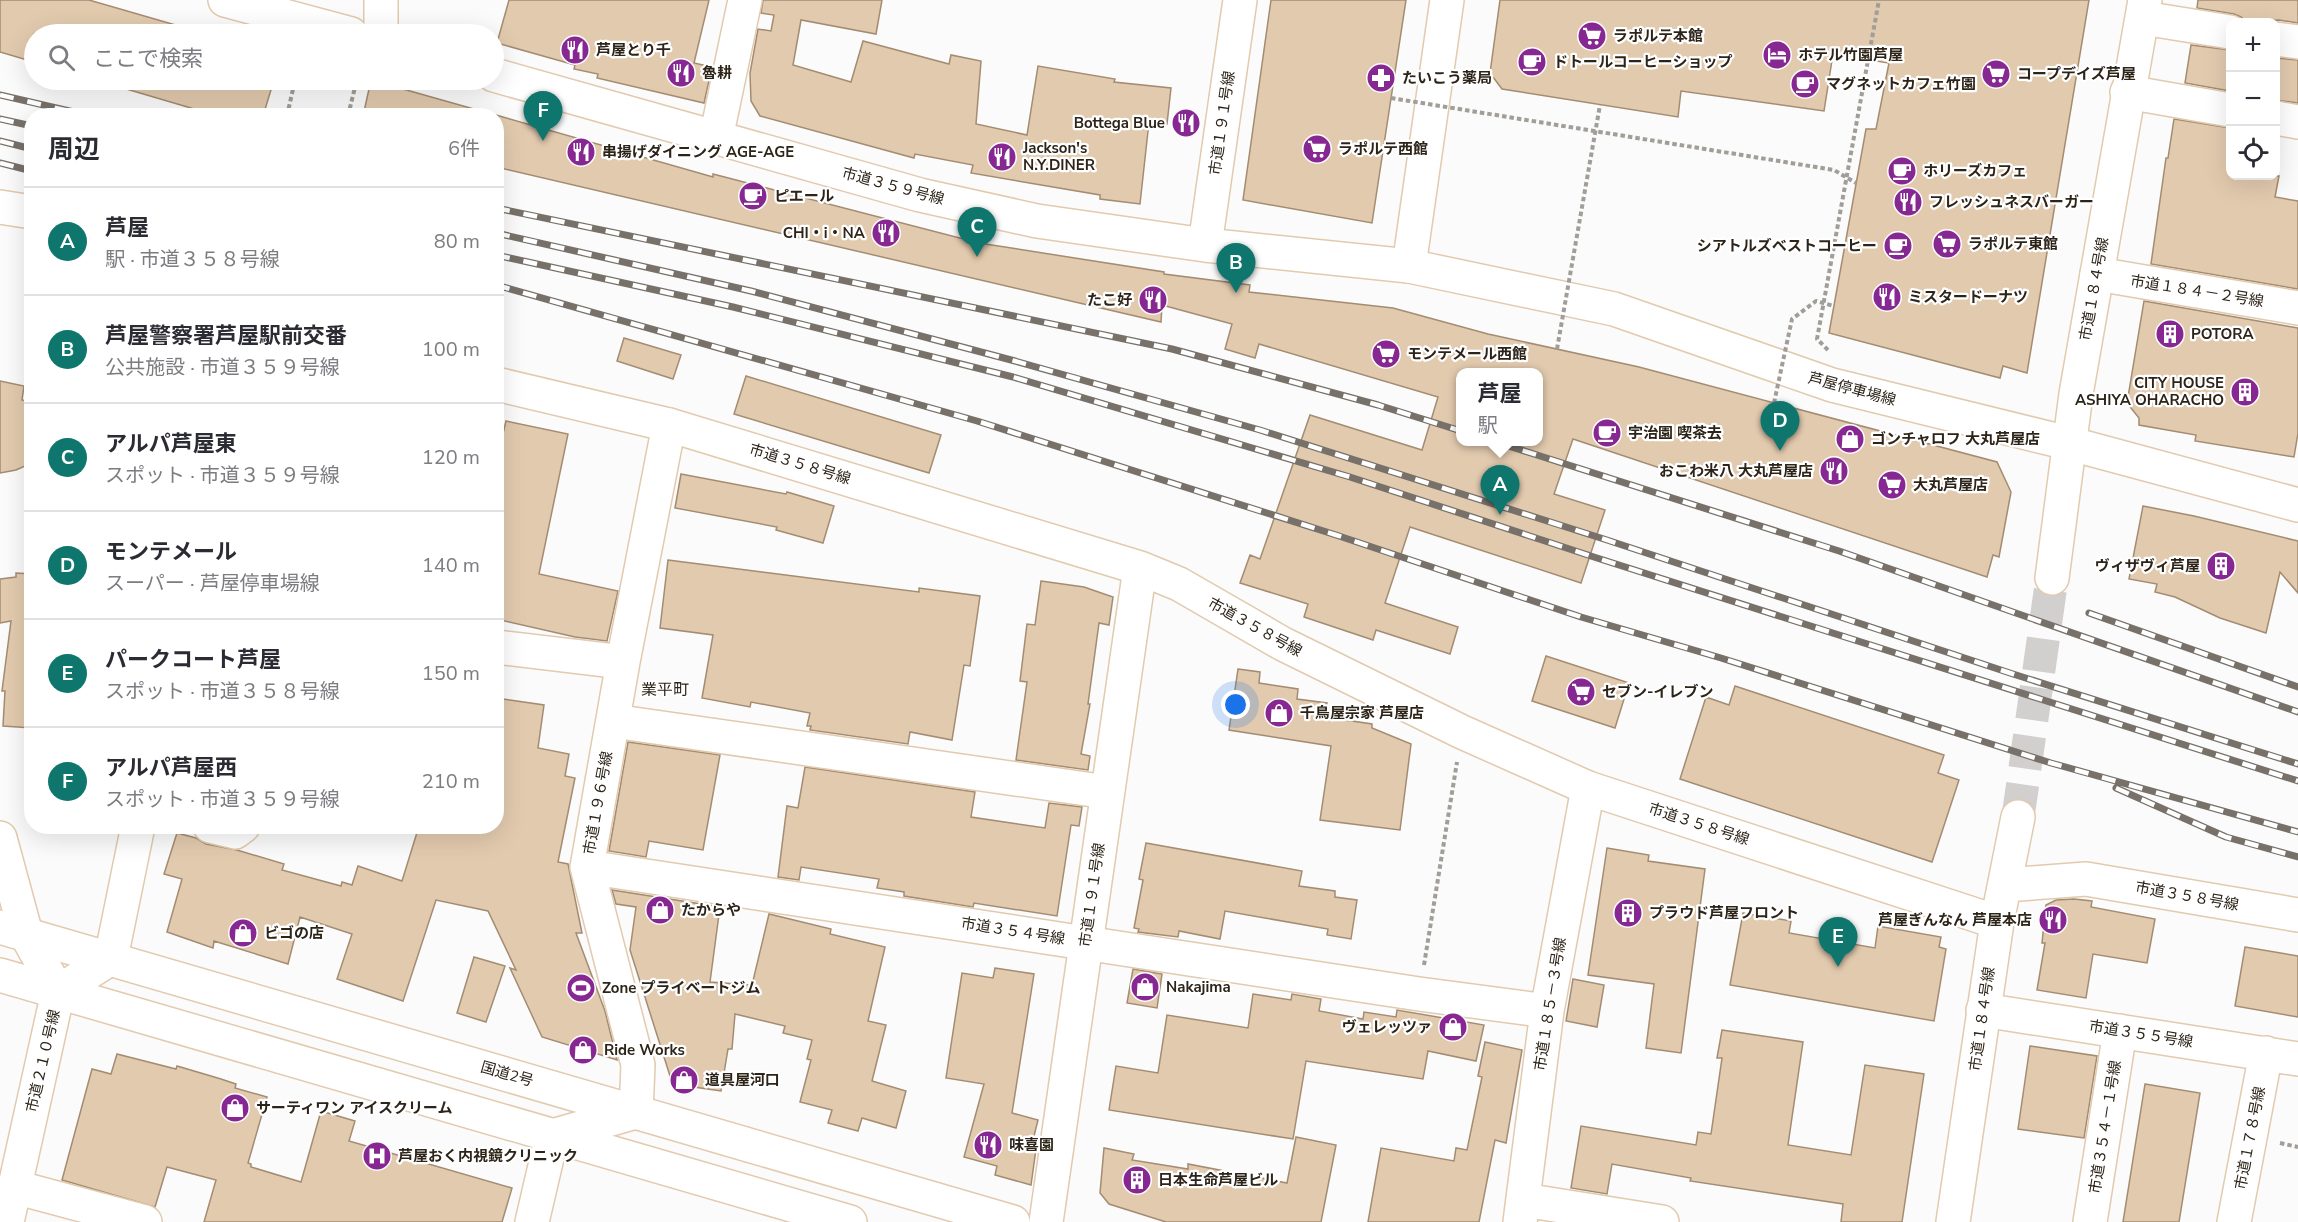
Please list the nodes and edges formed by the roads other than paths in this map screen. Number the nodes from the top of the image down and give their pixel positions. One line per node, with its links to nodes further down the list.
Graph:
1 (225, 0): 7 (main road)
2 (381, 0): 8 (main road)
3 (745, 0): 17 (main road)
4 (1240, 0): 20 (main road, 市道１９１号線)
5 (1447, 0): 21 (main road)
6 (2144, 9): 9 (main road); 13 (main road, 市道１８４号線)
7 (314, 24)
8 (381, 24)
9 (2226, 31)
10 (2280, 40): 11 (main road)
11 (2298, 42)
12 (504, 78): 17 (main road, 市道３５９号線)
13 (2127, 92): 14 (main road); 22 (main road, 市道１８４号線)
14 (2226, 109)
15 (2280, 119): 16 (main road)
16 (2298, 122)
17 (716, 138): 20 (main road, 市道３５９号線)
18 (0, 207): 19 (main road)
19 (24, 211)
20 (1204, 245): 21 (main road, 市道３５９号線)
21 (1409, 266): 26 (main road, 芦屋停車場線)
22 (2097, 274): 23 (main road, 市道１８４－２号線); 26 (main road, 市道１８４号線)
23 (2298, 308)
24 (504, 386): 25 (main road, 市道３５８号線)
25 (669, 425): 28 (main road, 市道３５８号線); 31 (main road, 市道１９６号線)
26 (2068, 443): 27 (main road, 芦屋停車場線); 29 (main road, 市道１８４号線)
27 (2298, 505)
28 (1140, 568): 33 (main road, 市道３５８号線); 34 (main road, 市道１９１号線)
29 (2052, 579)
30 (504, 648): 31 (main road)
31 (623, 662): 32 (main road, 市道１９６号線)
32 (613, 721): 34 (main road); 38 (main road, 市道１９６号線)
33 (1588, 788): 41 (main road, 市道３５８号線); 48 (main road, 市道１８５－３号線)
34 (1107, 792): 43 (main road, 市道１９１号線)
35 (2018, 817): 39 (main road, 市道１８４号線)
36 (136, 834): 44 (main road)
37 (0, 838): 42 (main road, 市道２１０号線)
38 (587, 867): 43 (main road, 市道３５４号線); 52 (main road, 市道１９６号線)
39 (2005, 885): 40 (main road, 市道３５８号線); 41 (main road, 市道１８４号線)
40 (2298, 915)
41 (1997, 922): 47 (main road, 市道１８４号線)
42 (13, 931): 44 (main road, 国道2号); 46 (main road, 市道２１０号線)
43 (1085, 942): 48 (main road, 市道３５４号線); 61 (main road, 市道１９１号線)
44 (111, 958): 46 (main road); 52 (main road, 国道2号)
45 (0, 975): 46 (main road)
46 (58, 992): 53 (main road); 54 (main road, 市道２１０号線)
47 (1983, 1010): 49 (main road, 市道３５５号線); 63 (main road, 市道１８４号線)
48 (1547, 1011): 55 (main road, 市道１８５－３号線)
49 (2120, 1031): 50 (main road, 市道３５５号線); 64 (main road, 市道３５４－１号線)
50 (2266, 1053): 51 (main road, 市道３５５号線); 65 (main road, 市道１７８号線)
51 (2298, 1059)
52 (636, 1112): 53 (main road); 60 (main road, 国道2号)
53 (552, 1136): 58 (main road); 59 (main road)
54 (15, 1186): 56 (main road, 市道２１０号線); 57 (main road)
55 (1522, 1211): 62 (main road)
56 (7, 1222)
57 (145, 1222)
58 (532, 1222)
59 (850, 1222)
60 (1013, 1222)
61 (1046, 1222)
62 (1662, 1222)
63 (1953, 1222)
64 (2090, 1222)
65 (2234, 1222)

